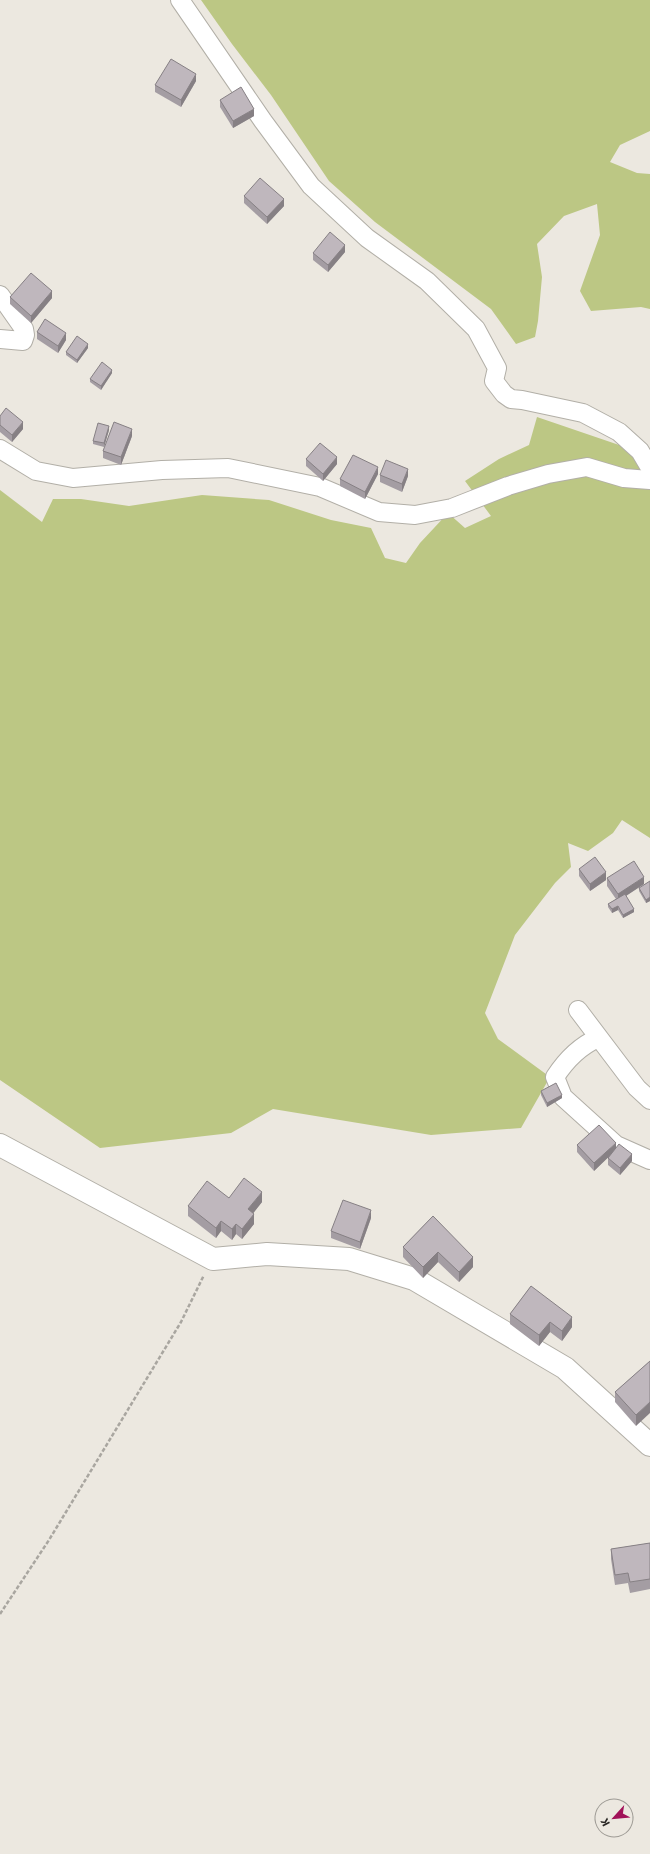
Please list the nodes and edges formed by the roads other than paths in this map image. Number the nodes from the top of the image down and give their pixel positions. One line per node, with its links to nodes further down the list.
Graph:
1 (180, 0): 5 (street)
2 (0, 295): 3 (street)
3 (0, 339)
4 (0, 449): 6 (street)
5 (650, 468)
6 (650, 480)
7 (578, 1010): 8 (street)
8 (598, 1038): 9 (street); 11 (street)
9 (650, 1100)
10 (0, 1145): 12 (street)
11 (650, 1160)
12 (650, 1445)

